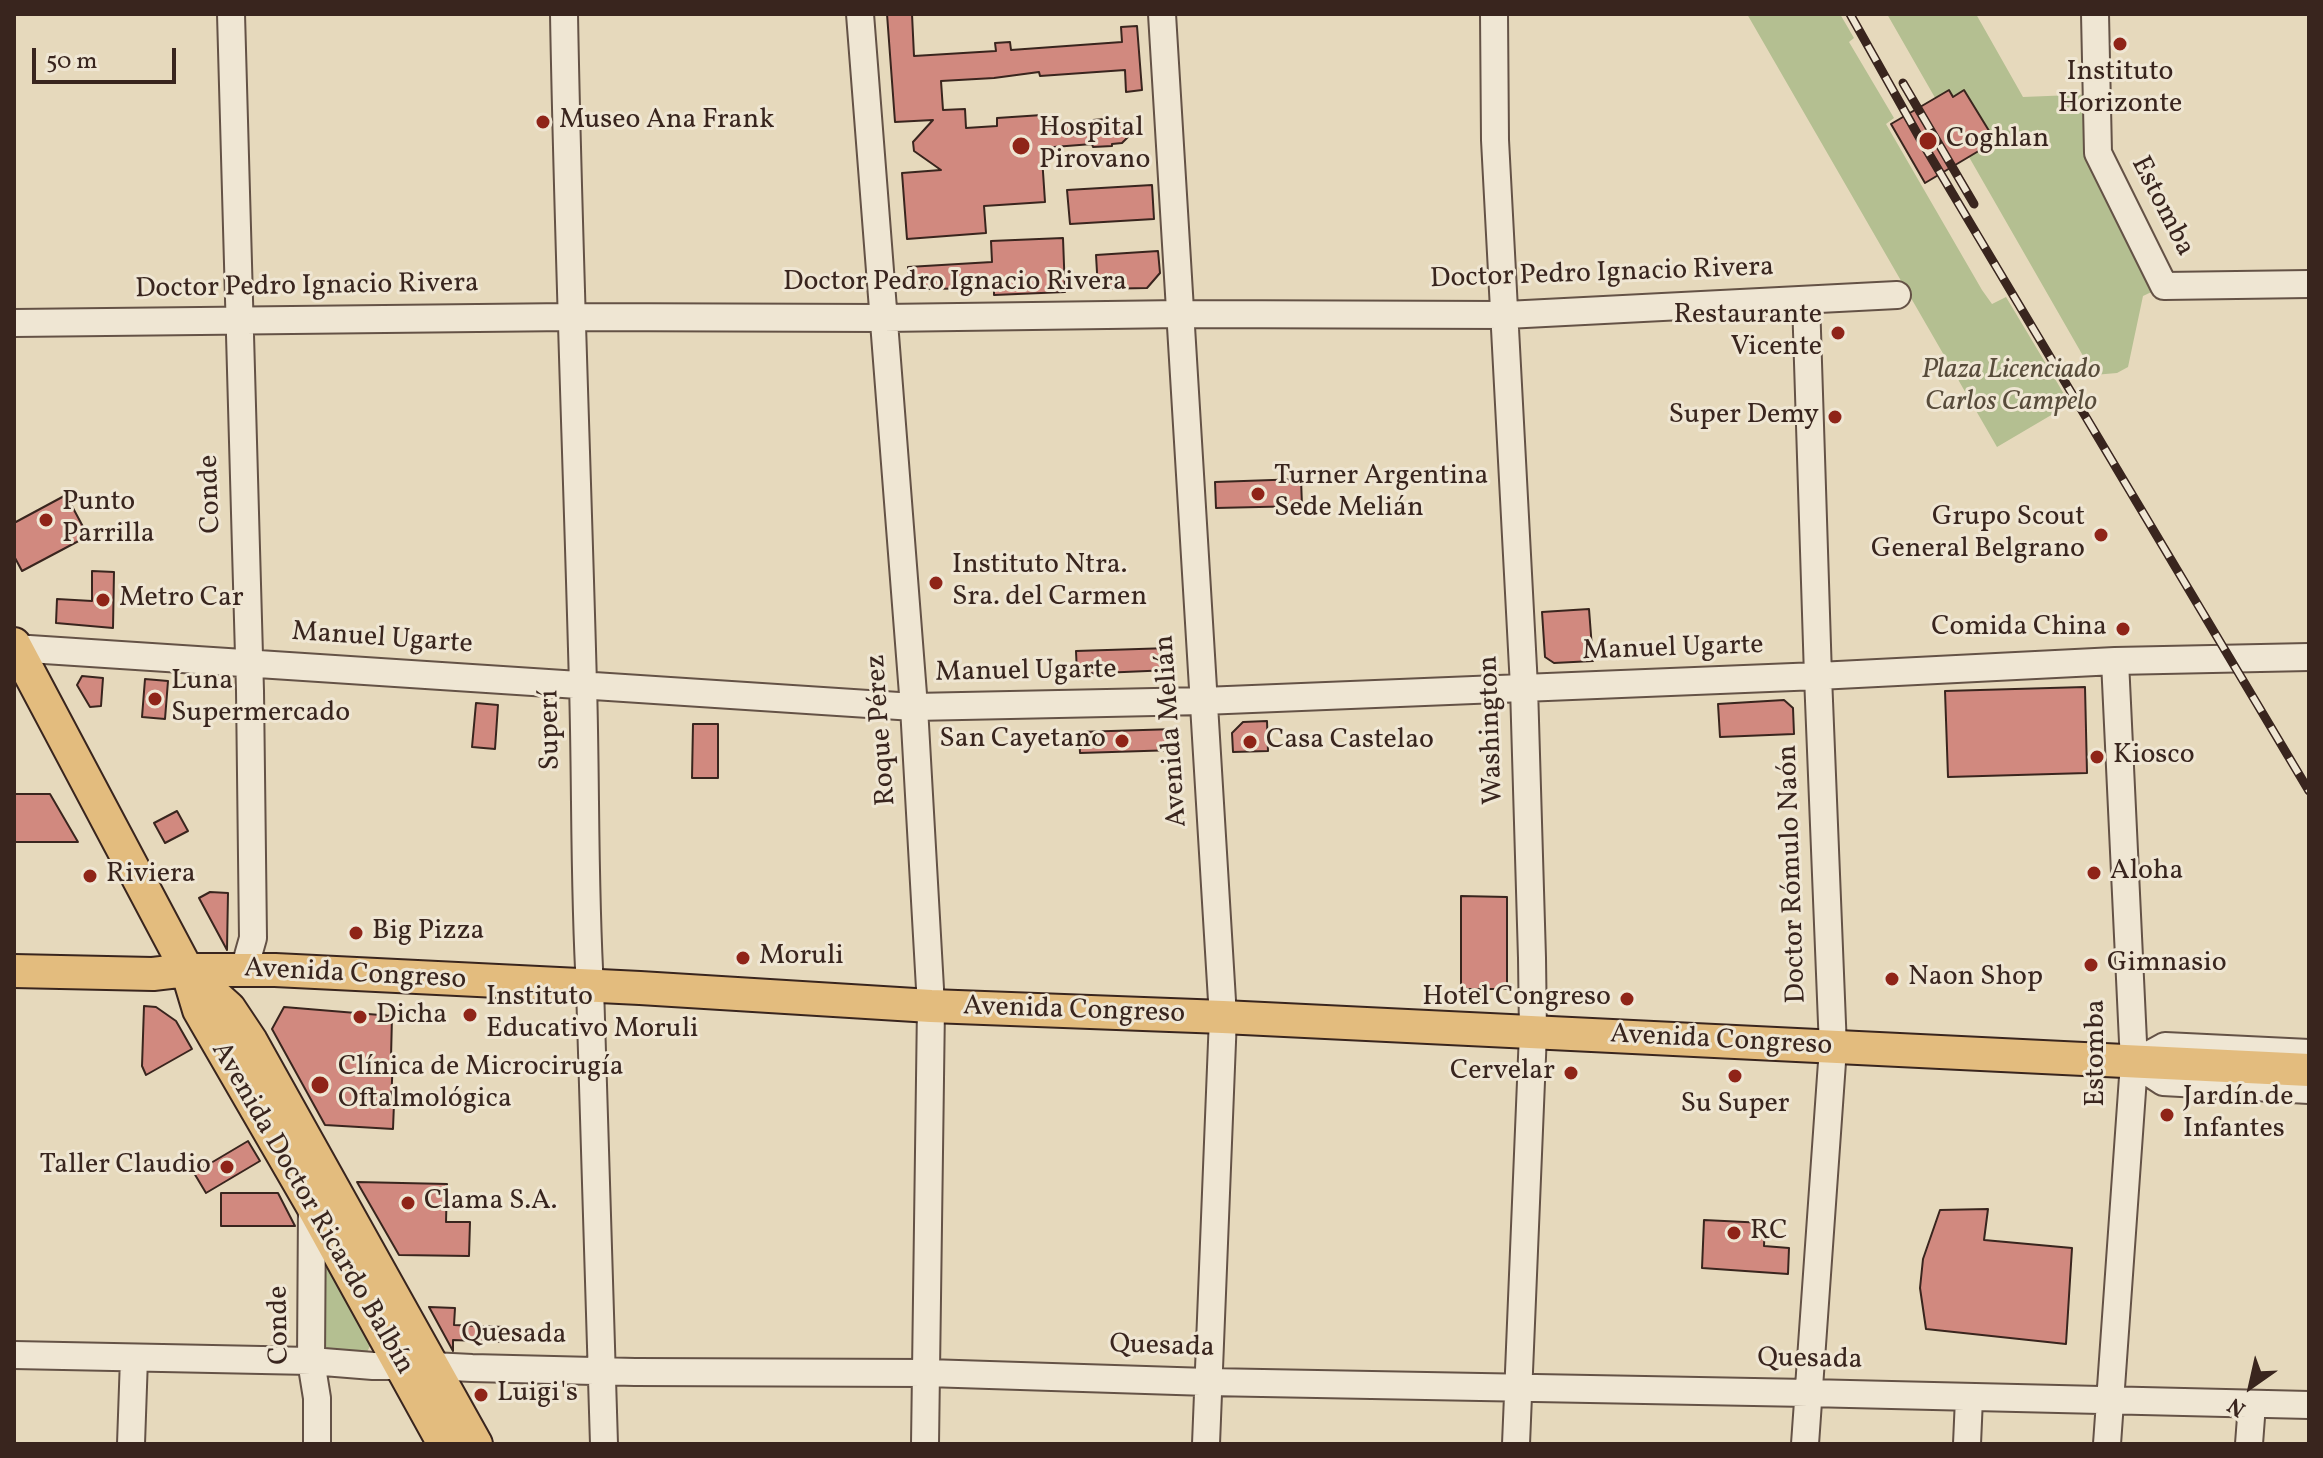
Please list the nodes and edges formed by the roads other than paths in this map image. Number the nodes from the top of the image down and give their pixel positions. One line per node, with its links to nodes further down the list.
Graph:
1 (231, 14): 14 (street, Conde)
2 (564, 14): 12 (street, Superí)
3 (860, 14): 13 (street, Roque Pérez)
4 (1162, 14): 10 (street, Avenida Melián)
5 (1494, 14): 11 (street, Washington)
6 (2095, 14): 7 (street, Estomba)
7 (2309, 284)
8 (1897, 295): 9 (street, Doctor Pedro Ignacio Rivera)
9 (1806, 300): 11 (street, Doctor Pedro Ignacio Rivera); 20 (street, Doctor Rómulo Naón)
10 (1181, 314): 11 (street, Doctor Pedro Ignacio Rivera); 13 (street, Doctor Pedro Ignacio Rivera); 23 (street, Avenida Melián)
11 (1506, 315): 22 (street, Washington)
12 (570, 317): 13 (street, Doctor Pedro Ignacio Rivera); 14 (street, Doctor Pedro Ignacio Rivera); 21 (street, Superí)
13 (884, 318): 24 (street, Roque Pérez)
14 (240, 321): 15 (street, Doctor Pedro Ignacio Rivera); 19 (street, Conde)
15 (14, 323)
16 (15, 646): 19 (street, Manuel Ugarte); 25 (main road, Avenida Doctor Ricardo Balbín)
17 (2309, 657): 18 (street, Manuel Ugarte)
18 (2115, 661): 20 (street, Manuel Ugarte); 35 (street, Estomba)
19 (249, 662): 21 (street, Manuel Ugarte); 26 (street, Conde)
20 (1818, 676): 22 (street, Manuel Ugarte); 33 (street, Doctor Rómulo Naón)
21 (583, 686): 24 (street, Manuel Ugarte); 28 (street, Superí)
22 (1524, 687): 23 (street, Manuel Ugarte); 32 (street, Washington)
23 (1203, 701): 24 (street, Manuel Ugarte); 31 (street, Avenida Melián)
24 (914, 707): 29 (street, Roque Pérez)
25 (187, 970): 26 (main road, Avenida Congreso); 27 (main road, Avenida Congreso); 30 (main road, Avenida Doctor Ricardo Balbín); 38 (main road, Avenida Doctor Ricardo Balbín)
26 (244, 970): 28 (main road, Avenida Congreso); 30 (main road, Avenida Doctor Ricardo Balbín)
27 (14, 971)
28 (590, 987): 29 (main road, Avenida Congreso); 43 (street, Superí)
29 (931, 1006): 31 (main road, Avenida Congreso); 44 (street, Roque Pérez)
30 (229, 1008): 42 (main road, Avenida Doctor Ricardo Balbín)
31 (1223, 1017): 32 (main road, Avenida Congreso); 45 (street, Avenida Melián)
32 (1533, 1033): 33 (main road, Avenida Congreso); 46 (street, Washington)
33 (1833, 1048): 35 (main road, Avenida Congreso); 47 (street, Doctor Rómulo Naón)
34 (2309, 1053): 35 (street, Avenida Congreso)
35 (2134, 1063): 36 (main road, Avenida Congreso); 37 (street, Avenida Congreso); 49 (street, Estomba)
36 (2309, 1070)
37 (2309, 1090)
38 (312, 1205): 41 (street, Conde); 42 (main road, Avenida Doctor Ricardo Balbín)
39 (14, 1355): 40 (street, Quesada)
40 (134, 1358): 41 (street, Quesada); 52 (street)
41 (311, 1361): 42 (street, Quesada); 53 (street, Conde)
42 (416, 1366): 43 (street, Quesada); 54 (main road, Avenida Doctor Ricardo Balbín); 55 (main road, Avenida Doctor Ricardo Balbín)
43 (601, 1370): 44 (street, Quesada); 56 (street, Superí)
44 (927, 1373): 45 (street, Quesada); 57 (street, Roque Pérez)
45 (1208, 1382): 46 (street, Quesada); 58 (street, Avenida Melián)
46 (1519, 1388): 47 (street, Quesada); 59 (street, Washington)
47 (1808, 1393): 48 (street, Quesada); 60 (street, Doctor Rómulo Naón)
48 (1969, 1398): 49 (street, Quesada); 61 (street)
49 (2110, 1400): 50 (street, Quesada); 62 (street, Estomba)
50 (2252, 1404): 51 (street, Quesada); 63 (street)
51 (2309, 1405)
52 (131, 1444)
53 (317, 1444)
54 (444, 1444)
55 (476, 1444)
56 (604, 1444)
57 (925, 1444)
58 (1206, 1444)
59 (1516, 1444)
60 (1805, 1444)
61 (1967, 1444)
62 (2107, 1444)
63 (2249, 1444)

